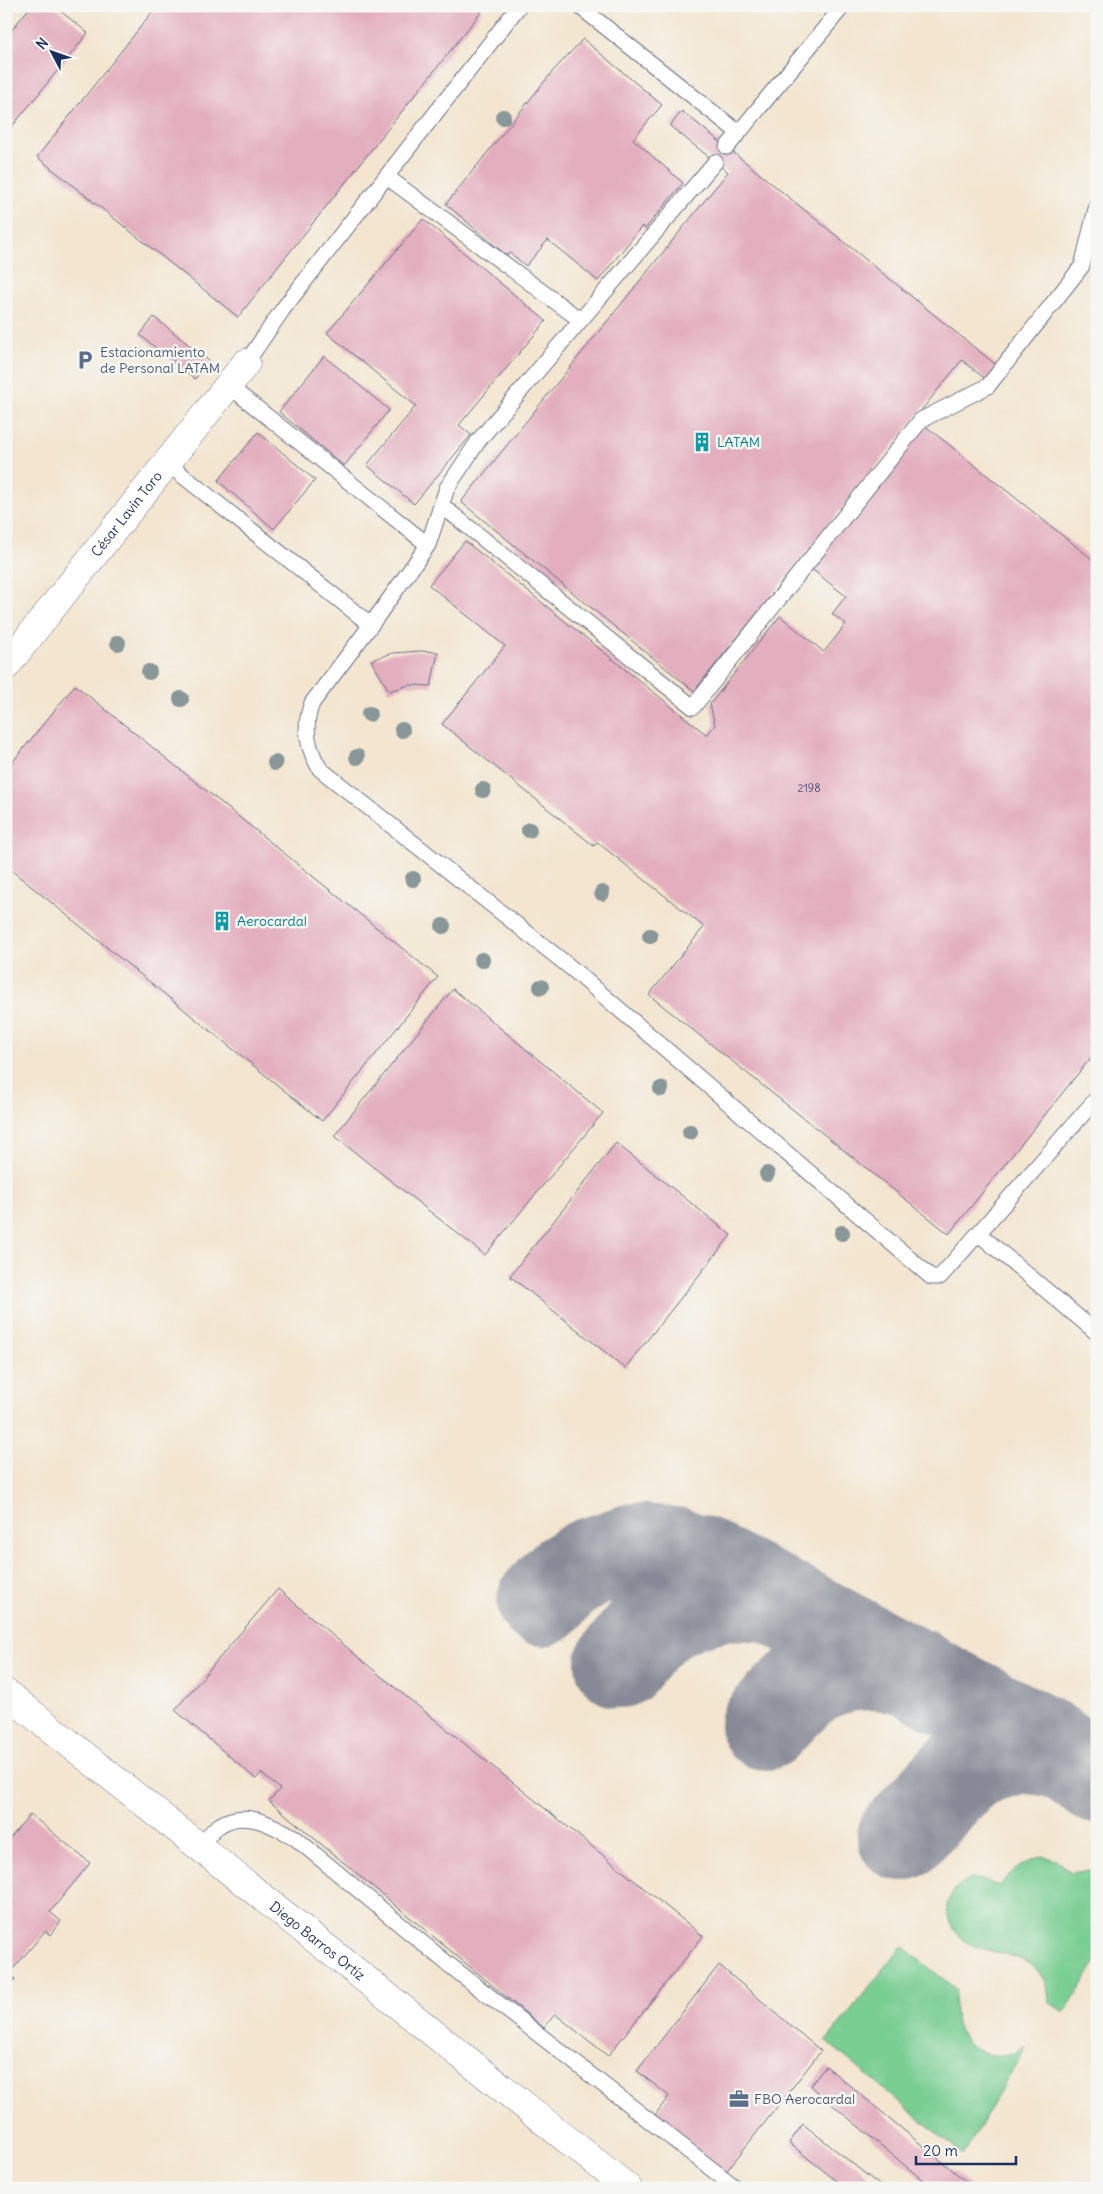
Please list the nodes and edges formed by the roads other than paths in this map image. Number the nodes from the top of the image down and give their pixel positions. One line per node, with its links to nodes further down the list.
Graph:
1 (519, 6): 7 (lane)
2 (579, 6): 4 (lane)
3 (843, 6): 4 (lane)
4 (739, 133): 5 (lane)
5 (727, 148)
6 (715, 162): 9 (lane)
7 (387, 177): 9 (lane); 10 (lane)
8 (1097, 206): 13 (lane)
9 (579, 319): 13 (lane)
10 (246, 363): 11 (street, César Lavín Toro)
11 (229, 386): 12 (street, César Lavín Toro); 14 (lane)
12 (168, 464): 15 (lane); 16 (street, César Lavín Toro)
13 (441, 505): 14 (lane)
14 (428, 544): 15 (lane)
15 (371, 625): 18 (lane)
16 (6, 666)
17 (1097, 1098): 18 (lane)
18 (979, 1234): 19 (lane)
19 (1097, 1333)
20 (6, 1693): 21 (street, Diego Barros Ortíz)
21 (199, 1848): 22 (street, Diego Barros Ortíz); 23 (lane)
22 (628, 2188)
23 (736, 2188)

